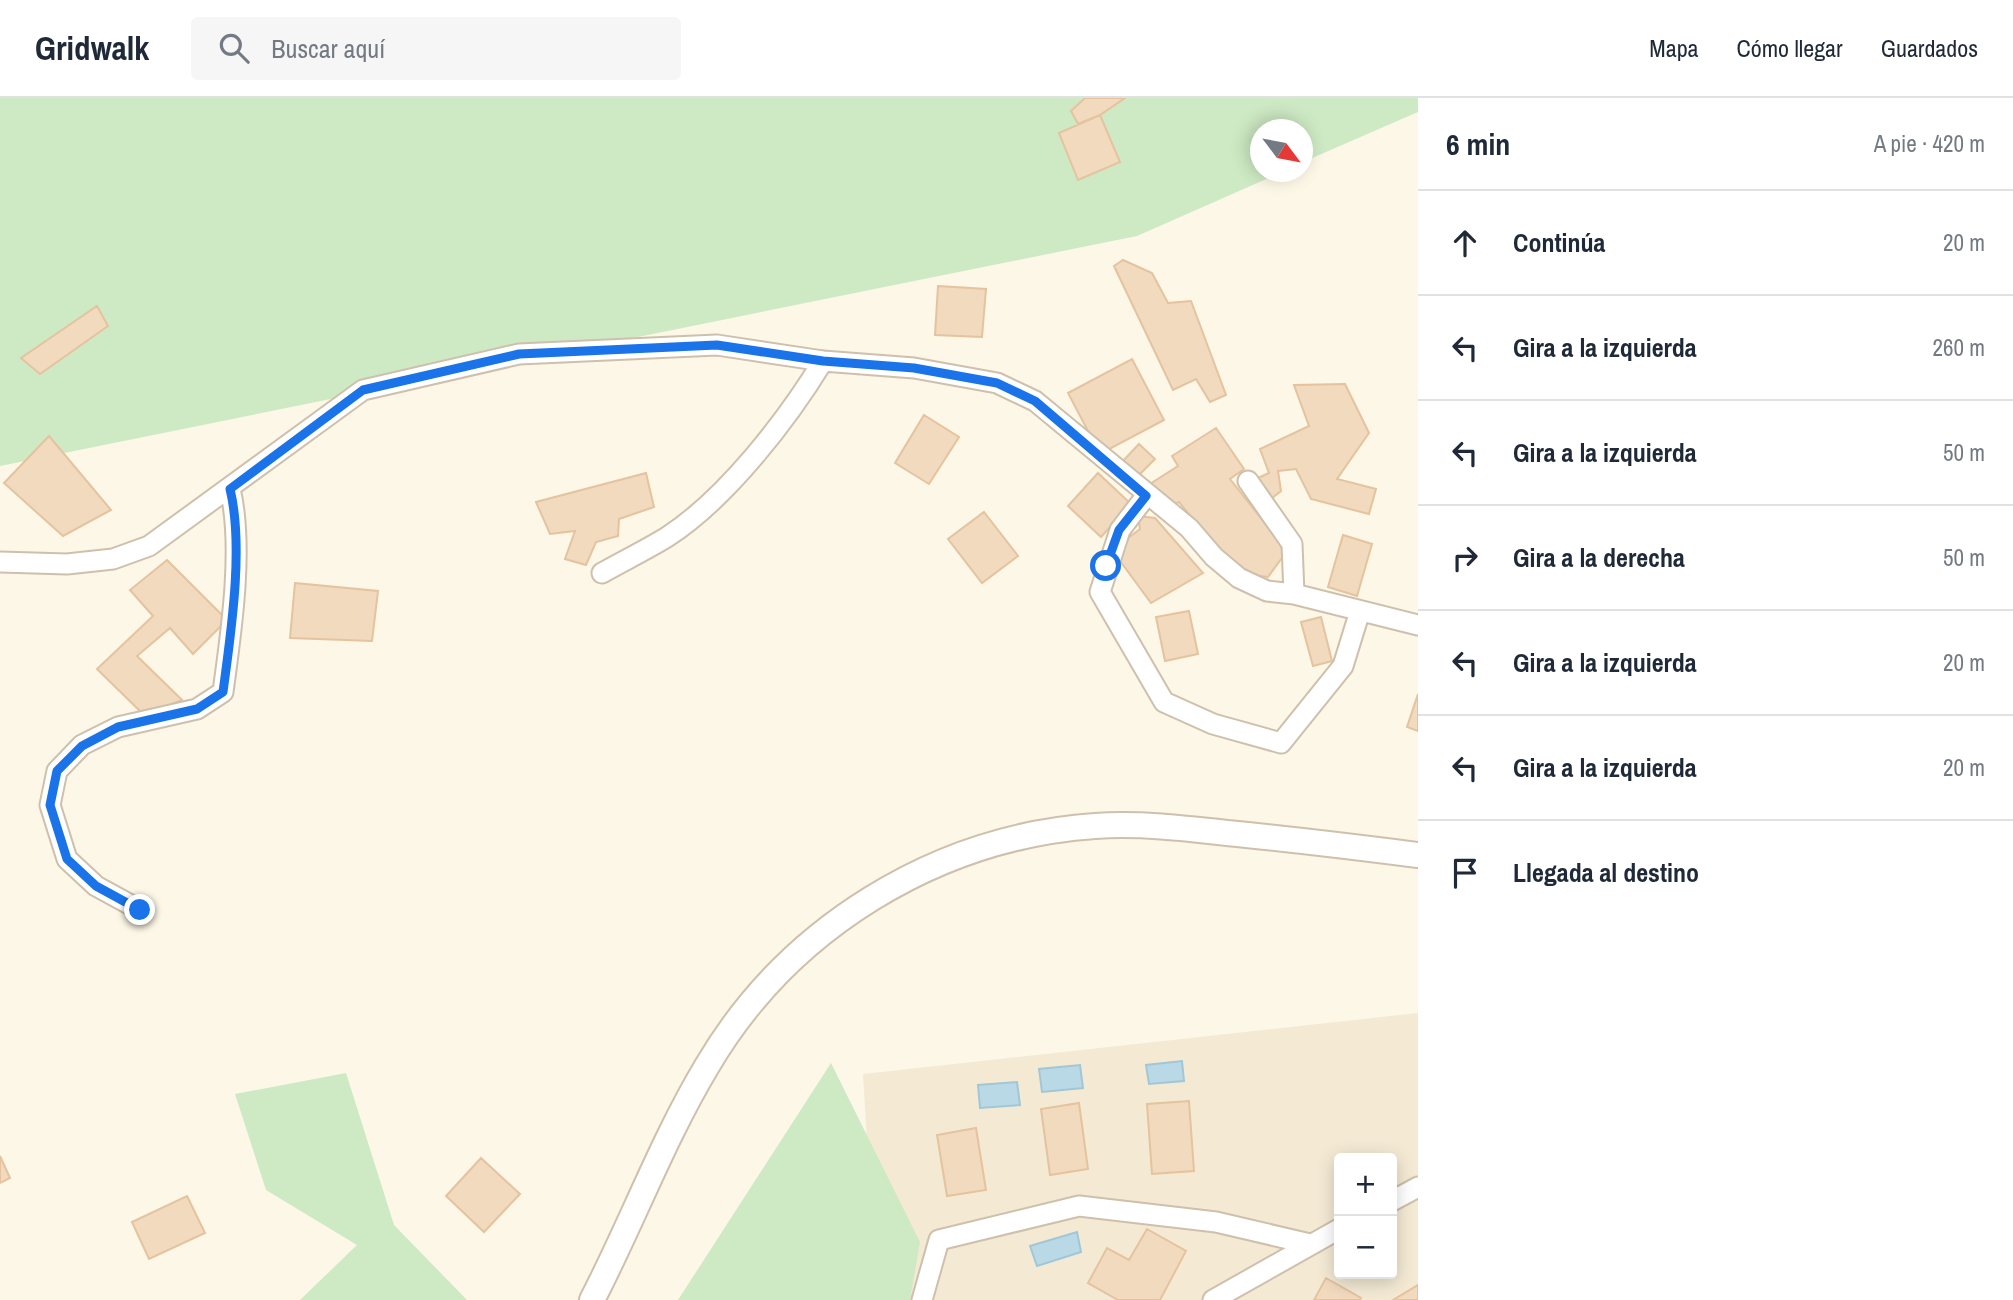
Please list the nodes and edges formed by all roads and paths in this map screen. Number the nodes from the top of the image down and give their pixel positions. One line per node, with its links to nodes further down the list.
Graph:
1 (823, 361): 3 (street); 4 (street); 6 (street)
2 (1248, 481): 7 (street)
3 (230, 489): 5 (street); 11 (street)
4 (1146, 496): 7 (street); 8 (street)
5 (0, 562)
6 (602, 573)
7 (1294, 594): 8 (street)
8 (1360, 611): 9 (street)
9 (1418, 625)
10 (1418, 855): 16 (street)
11 (140, 910)
12 (1418, 1187): 13 (street)
13 (1397, 1198)
14 (1334, 1232): 15 (street)
15 (1310, 1244): 17 (street); 18 (street)
16 (592, 1300)
17 (922, 1300)
18 (1213, 1300)

